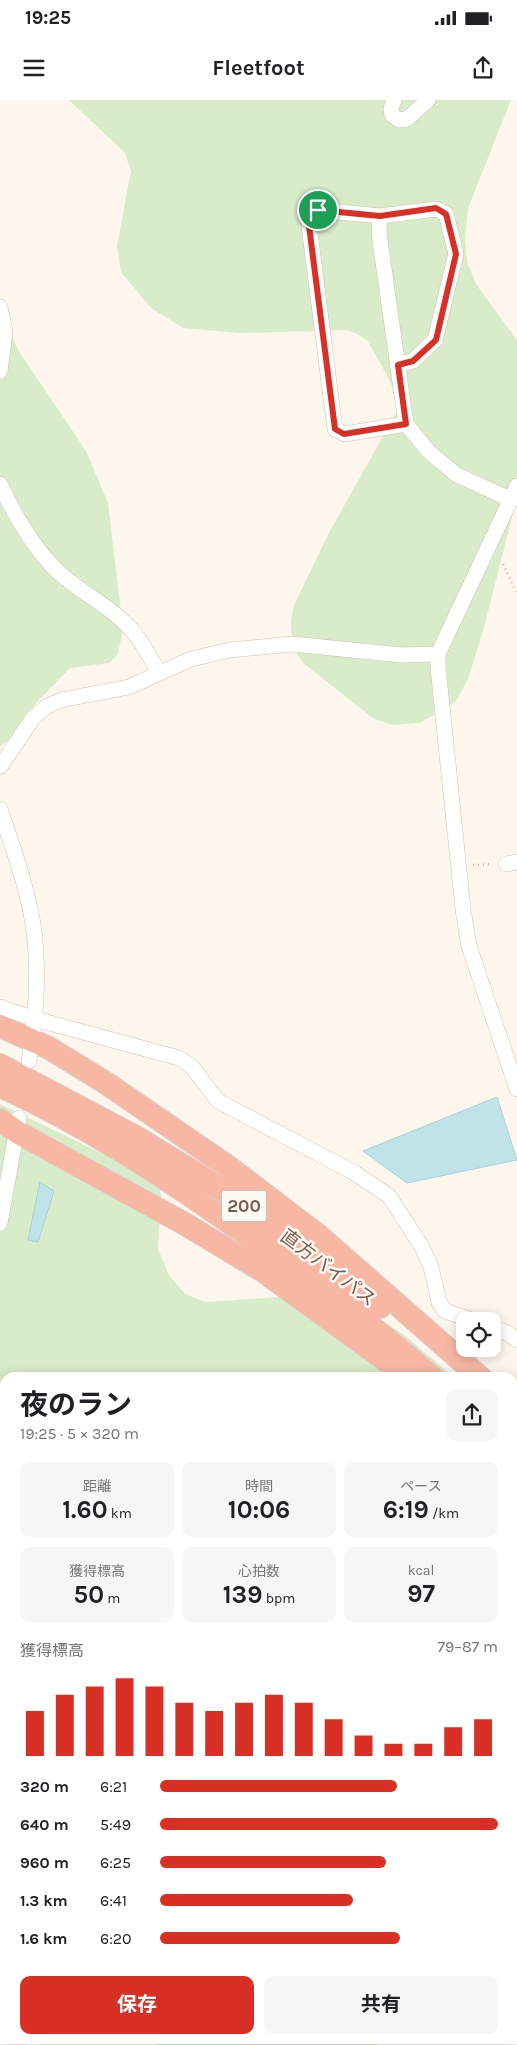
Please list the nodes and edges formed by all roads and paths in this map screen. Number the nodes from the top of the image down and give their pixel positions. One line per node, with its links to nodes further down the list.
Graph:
1 (394, 100): 2 (street)
2 (428, 100)
3 (380, 216): 5 (street); 5 (street); 7 (street)
4 (0, 306): 6 (street)
5 (398, 365): 7 (street)
6 (0, 371)
7 (406, 424): 9 (street)
8 (0, 484): 13 (street)
9 (514, 493): 12 (street)
10 (503, 564): 11 (path)
11 (517, 594)
12 (438, 654): 13 (street); 17 (street)
13 (159, 672): 14 (street)
14 (0, 767)
15 (0, 809): 20 (street)
16 (512, 863): 17 (path)
17 (459, 866): 23 (street)
18 (0, 1006): 20 (street)
19 (0, 1026): 20 (highway)
20 (32, 1040): 26 (street); 32 (highway)
21 (0, 1065): 31 (highway, 直方バイパス / 200)
22 (0, 1086): 30 (highway, 直方バイパス / 200)
23 (517, 1089)
24 (12, 1123): 25 (street); 29 (highway)
25 (0, 1223)
26 (456, 1315)
27 (501, 1331): 28 (street)
28 (517, 1340)
29 (402, 1372)
30 (426, 1372)
31 (459, 1372)
32 (474, 1372)

